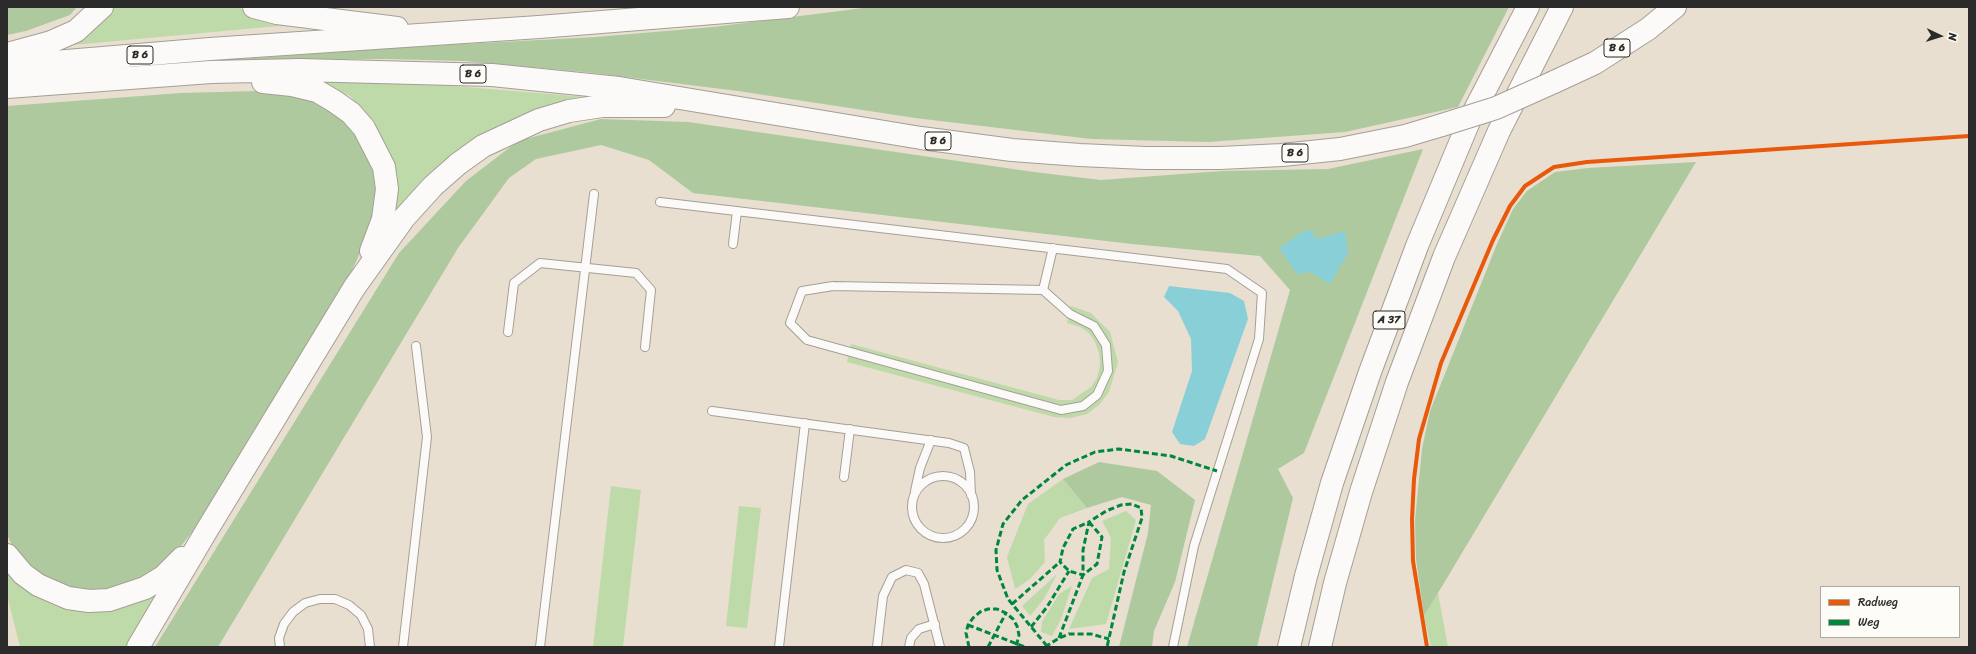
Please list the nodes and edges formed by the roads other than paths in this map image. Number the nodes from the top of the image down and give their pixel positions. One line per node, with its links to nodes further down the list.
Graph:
1 (102, 7): 8 (highway)
2 (254, 7): 7 (highway)
3 (788, 7): 7 (highway, B 6)
4 (1528, 7): 45 (highway, A 37)
5 (1562, 7): 46 (highway, A 37)
6 (1675, 7): 12 (highway, B 6, bridge)
7 (439, 34): 9 (highway, B 6)
8 (7, 54)
9 (7, 66)
10 (211, 72): 11 (highway, B 6); 12 (highway, B 6); 19 (highway)
11 (7, 88)
12 (734, 108): 19 (highway)
13 (594, 194): 18 (lane)
14 (660, 202): 15 (lane)
15 (737, 211): 16 (lane); 17 (lane)
16 (733, 244)
17 (1053, 248): 20 (lane); 44 (lane)
18 (585, 268): 21 (lane); 23 (lane); 39 (lane)
19 (354, 288): 31 (highway)
20 (1043, 290): 20 (lane)
21 (508, 332)
22 (416, 346): 38 (lane)
23 (645, 347)
24 (712, 411): 25 (lane)
25 (805, 423): 26 (lane); 40 (lane)
26 (850, 429): 27 (lane); 28 (lane)
27 (930, 440): 29 (lane); 30 (lane)
28 (844, 477)
29 (971, 495): 30 (lane); 30 (lane)
30 (914, 496)
31 (207, 530): 32 (highway); 35 (highway)
32 (7, 555)
33 (935, 624): 41 (lane); 42 (lane); 43 (lane)
34 (279, 643): 36 (lane); 37 (lane)
35 (138, 647)
36 (274, 647)
37 (370, 647)
38 (403, 647)
39 (540, 647)
40 (779, 647)
41 (877, 647)
42 (909, 647)
43 (940, 647)
44 (1172, 647)
45 (1289, 647)
46 (1320, 647)

